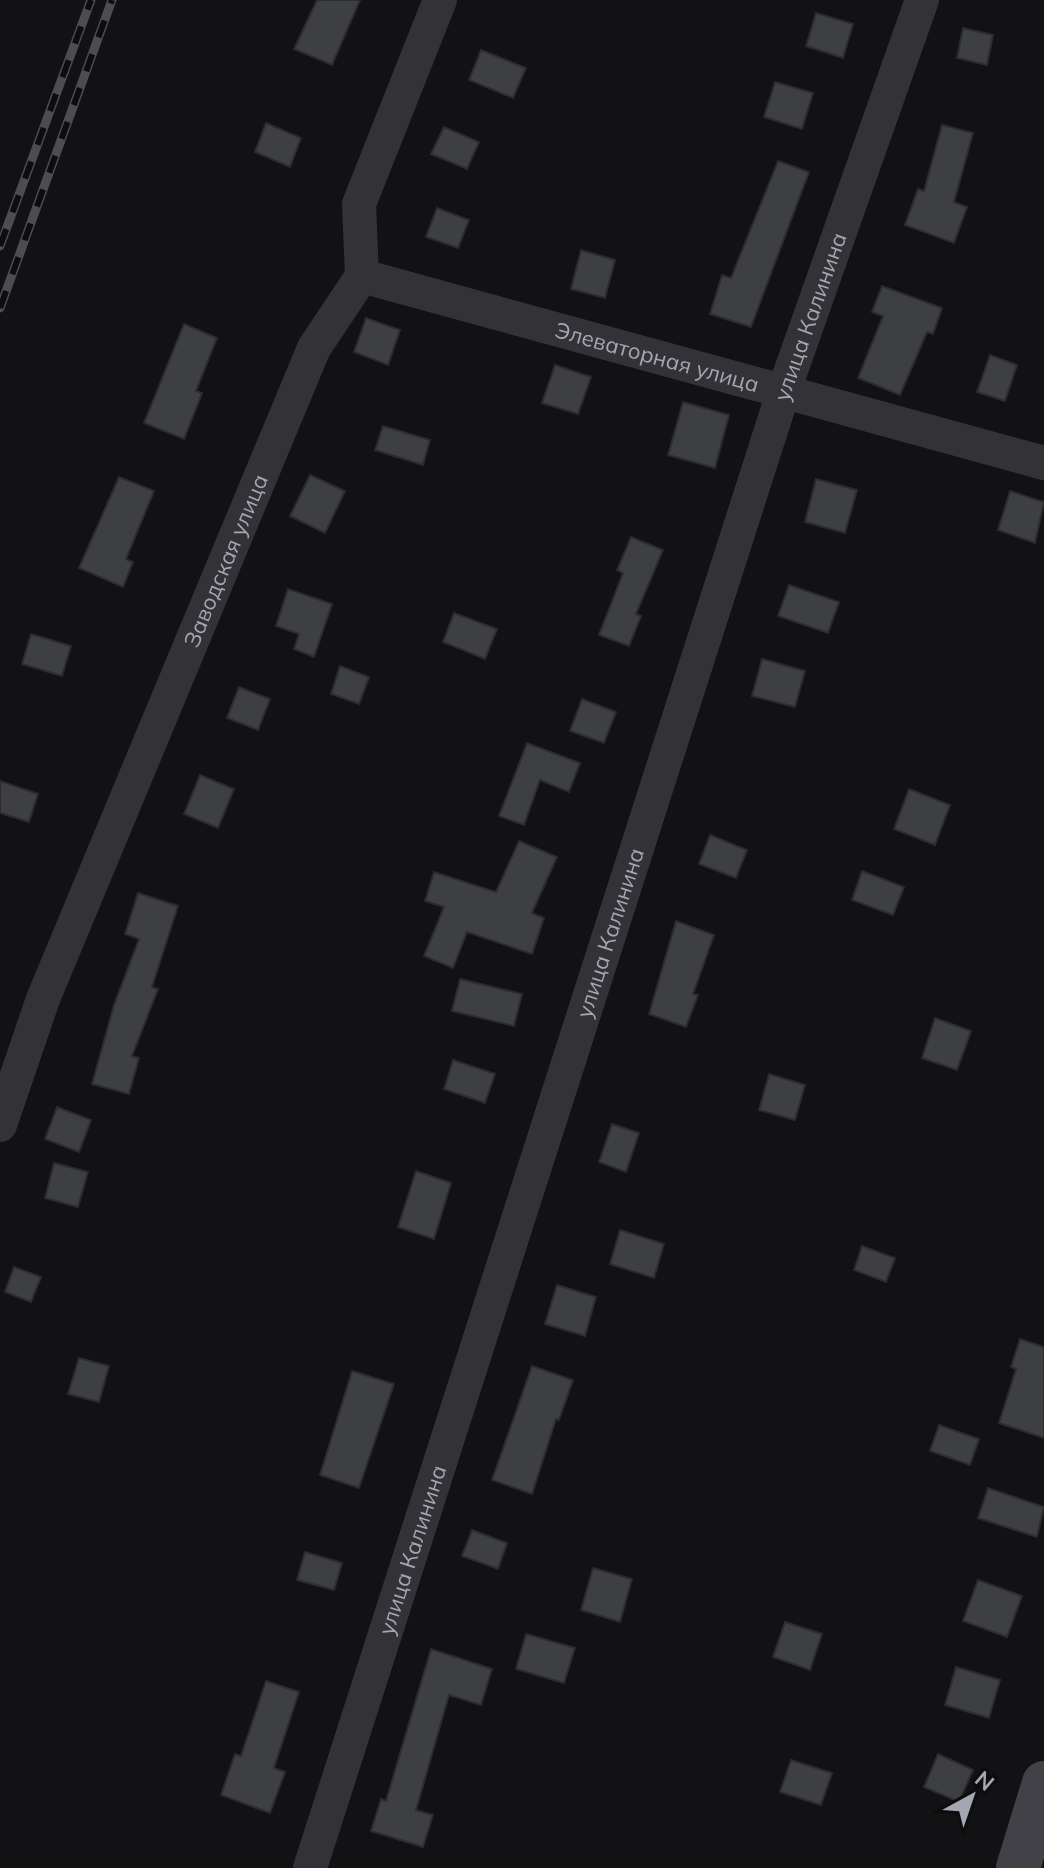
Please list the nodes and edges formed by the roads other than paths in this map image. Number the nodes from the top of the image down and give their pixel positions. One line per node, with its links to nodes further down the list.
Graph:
1 (440, 0): 3 (street)
2 (922, 0): 4 (street, улица Калинина)
3 (362, 276): 4 (street, Элеваторная улица); 6 (street, Заводская улица)
4 (783, 393): 5 (street, Элеваторная улица); 8 (street, улица Калинина)
5 (1044, 463)
6 (0, 1125)
7 (1044, 1783): 9 (street)
8 (310, 1868)
9 (1018, 1868)

